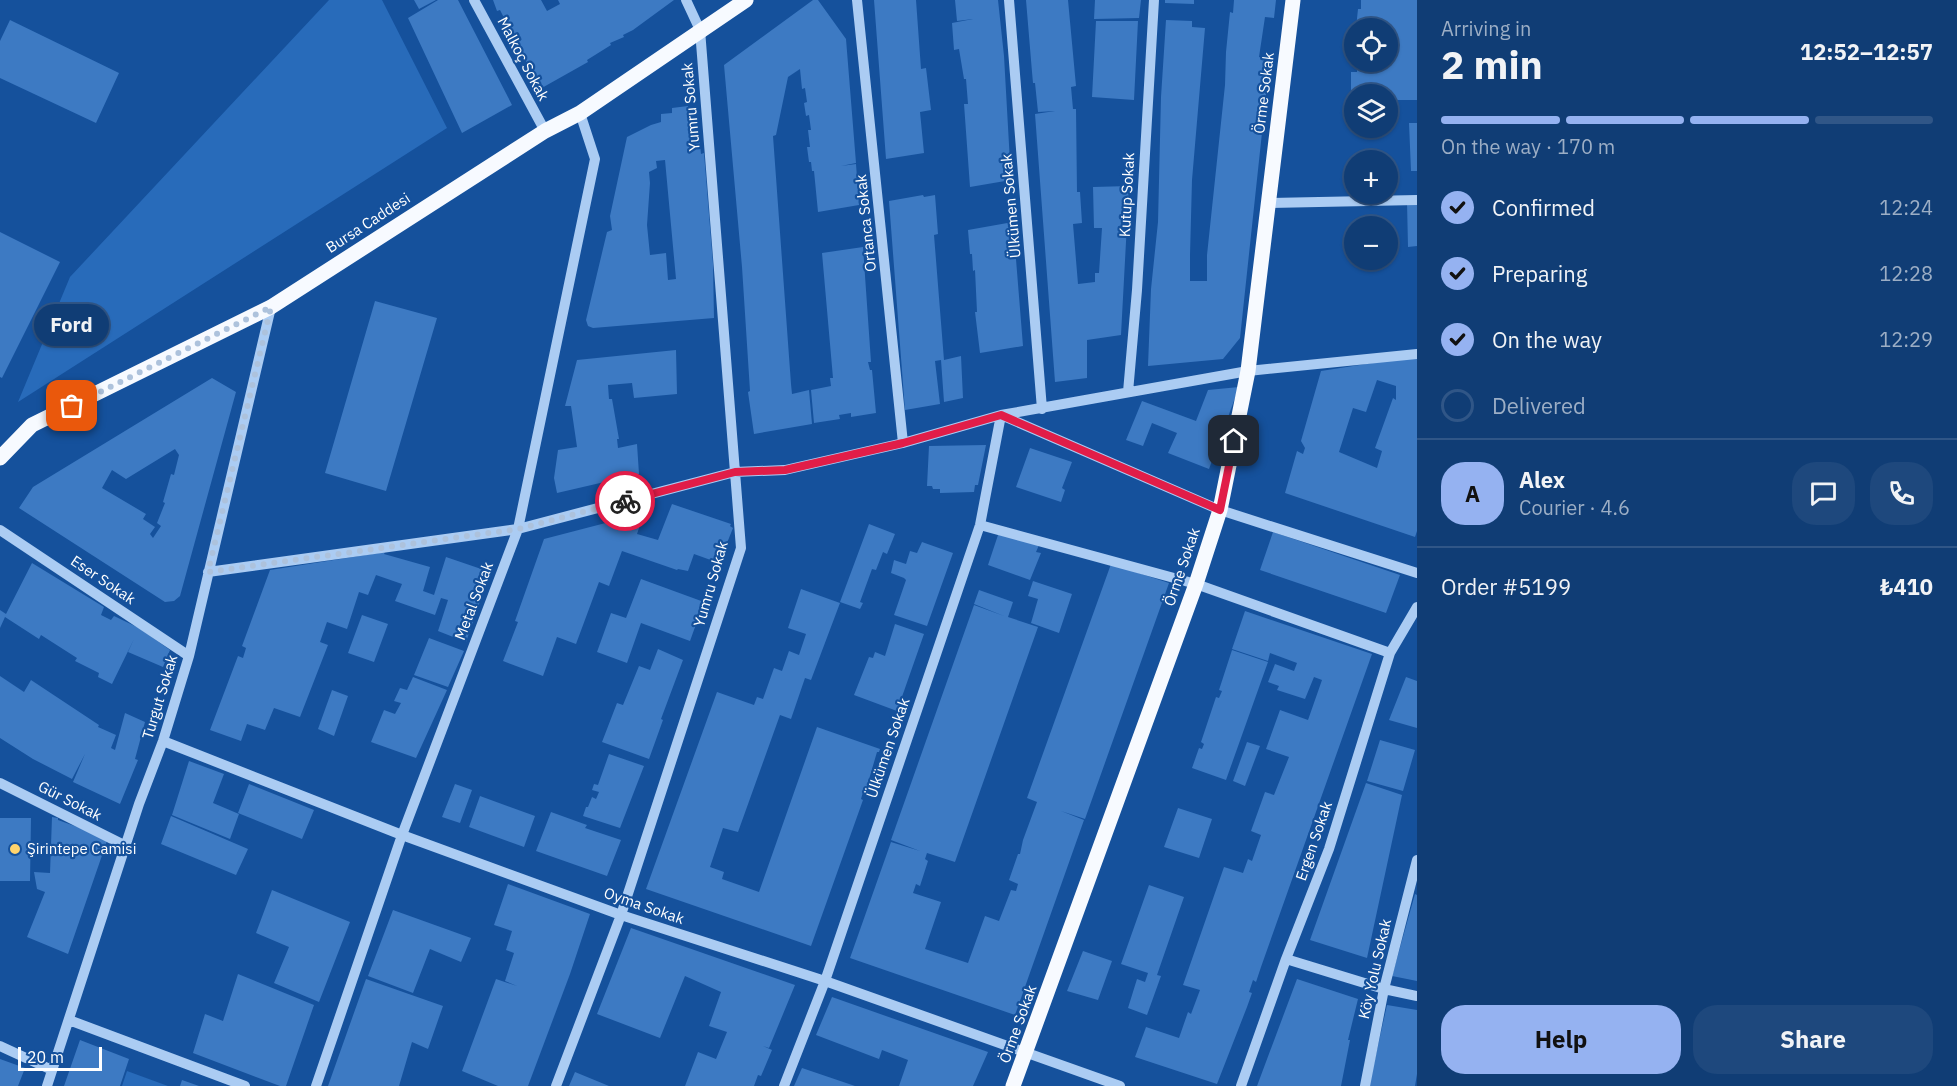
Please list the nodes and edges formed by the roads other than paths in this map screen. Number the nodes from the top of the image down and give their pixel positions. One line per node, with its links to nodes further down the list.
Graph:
1 (474, 0): 10 (street, Malkoç Sokak)
2 (686, 0): 8 (street)
3 (746, 0): 8 (main road, Bursa Caddesi)
4 (857, 0): 19 (street, Ortanca Sokak)
5 (1009, 0): 17 (street, Ülkümen Sokak)
6 (1154, 0): 16 (street, Kutup Sokak)
7 (1293, 0): 12 (main road, Örme Sokak)
8 (700, 30): 9 (main road, Bursa Caddesi); 21 (street, Yumru Sokak)
9 (580, 113): 10 (main road, Bursa Caddesi); 24 (street, Metal Sokak)
10 (545, 131): 13 (main road, Bursa Caddesi)
11 (1417, 200): 12 (street)
12 (1267, 203): 15 (main road, Örme Sokak)
13 (271, 307): 20 (main road, Bursa Caddesi); 26 (street, Turgut Sokak)
14 (1417, 354): 15 (street)
15 (1248, 371): 16 (street); 22 (main road, Örme Sokak)
16 (1128, 392): 17 (street)
17 (1042, 409): 18 (street)
18 (1001, 415): 19 (street); 22 (street); 23 (street, Ülkümen Sokak)
19 (903, 443): 21 (street)
20 (0, 458)
21 (735, 472): 24 (street); 38 (street, Yumru Sokak)
22 (1220, 510): 27 (street); 28 (main road, Örme Sokak)
23 (980, 525): 28 (street); 40 (street, Ülkümen Sokak)
24 (518, 529): 26 (street); 34 (street, Metal Sokak)
25 (0, 530): 31 (street, Eser Sokak)
26 (208, 572): 31 (street, Turgut Sokak)
27 (1417, 573)
28 (1196, 584): 30 (street); 45 (main road, Örme Sokak)
29 (1417, 607): 30 (street, Ergen Sokak)
30 (1390, 653): 39 (street, Ergen Sokak)
31 (189, 656): 32 (street, Turgut Sokak)
32 (163, 741): 34 (street, Oyma Sokak); 35 (street, Turgut Sokak)
33 (0, 783): 35 (street, Gür Sokak)
34 (402, 835): 38 (street, Oyma Sokak); 49 (street, Metal Sokak)
35 (126, 846): 43 (street, Turgut Sokak)
36 (1417, 860): 37 (street, Köy Yolu Sokak)
37 (1414, 883): 41 (street, Köy Yolu Sokak)
38 (621, 915): 40 (street, Oyma Sokak); 50 (street, Yumru Sokak)
39 (1286, 959): 41 (street); 54 (street, Ergen Sokak)
40 (825, 981): 45 (street, Oyma Sokak); 51 (street, Ülkümen Sokak)
41 (1384, 989): 42 (street); 55 (street, Köy Yolu Sokak)
42 (1417, 996)
43 (69, 1020): 46 (street, Turgut Sokak); 48 (street)
44 (0, 1046): 46 (street)
45 (1026, 1054): 52 (main road, Örme Sokak); 53 (street, Oyma Sokak)
46 (52, 1070): 47 (street, Turgut Sokak)
47 (47, 1086)
48 (245, 1086)
49 (316, 1086)
50 (556, 1086)
51 (784, 1086)
52 (1013, 1086)
53 (1120, 1086)
54 (1241, 1086)
55 (1365, 1086)

